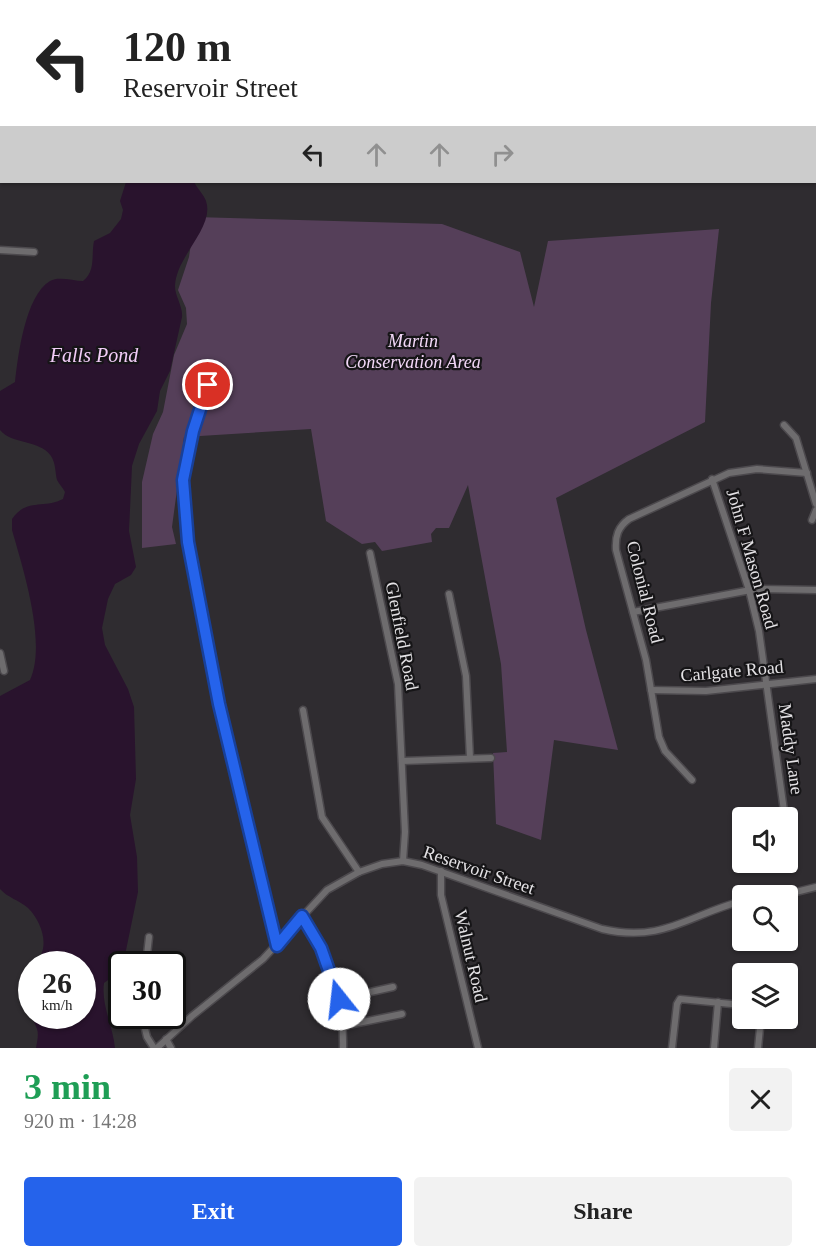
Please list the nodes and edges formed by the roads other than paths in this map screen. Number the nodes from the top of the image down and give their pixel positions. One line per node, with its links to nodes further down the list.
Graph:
1 (0, 250): 2 (street)
2 (34, 252)
3 (208, 385): 34 (street)
4 (784, 424): 5 (street)
5 (807, 473): 6 (street, Colonial Road); 7 (street)
6 (712, 479): 11 (street, John F Mason Road); 14 (street, Colonial Road)
7 (816, 504)
8 (816, 510): 9 (street)
9 (812, 520)
10 (370, 553): 23 (street, Glenfield Road)
11 (749, 590): 12 (street); 14 (street); 18 (street, John F Mason Road)
12 (816, 590)
13 (449, 594): 21 (street)
14 (633, 612): 19 (street, Colonial Road)
15 (0, 653): 16 (street)
16 (4, 671)
17 (816, 679): 18 (street, Carlgate Road)
18 (767, 683): 19 (street, Carlgate Road); 25 (street, Maddy Lane)
19 (651, 690): 24 (street, Colonial Road)
20 (303, 710): 28 (street)
21 (470, 758): 22 (street); 23 (street)
22 (491, 758)
23 (402, 761): 26 (street, Glenfield Road)
24 (692, 780)
25 (783, 807)
26 (404, 861): 27 (street, Reservoir Street); 28 (street, Reservoir Street)
27 (441, 871): 31 (street, Reservoir Street); 48 (street, Walnut Road)
28 (359, 872): 32 (street, Reservoir Street)
29 (816, 887): 30 (street)
30 (798, 892)
31 (732, 905)
32 (302, 916): 34 (street, Reservoir Street); 37 (street)
33 (149, 937): 35 (street)
34 (277, 946): 44 (street, Reservoir Street)
35 (147, 951)
36 (393, 987): 37 (street)
37 (339, 999): 41 (street)
38 (718, 1002): 39 (street); 49 (street); 50 (street)
39 (732, 1004)
40 (402, 1014): 41 (street)
41 (343, 1026): 47 (street)
42 (145, 1029): 45 (street)
43 (760, 1029): 51 (street)
44 (166, 1039): 45 (street, Reservoir Street); 46 (street)
45 (156, 1048)
46 (171, 1048)
47 (343, 1048)
48 (478, 1048)
49 (672, 1048)
50 (714, 1048)
51 (758, 1048)

